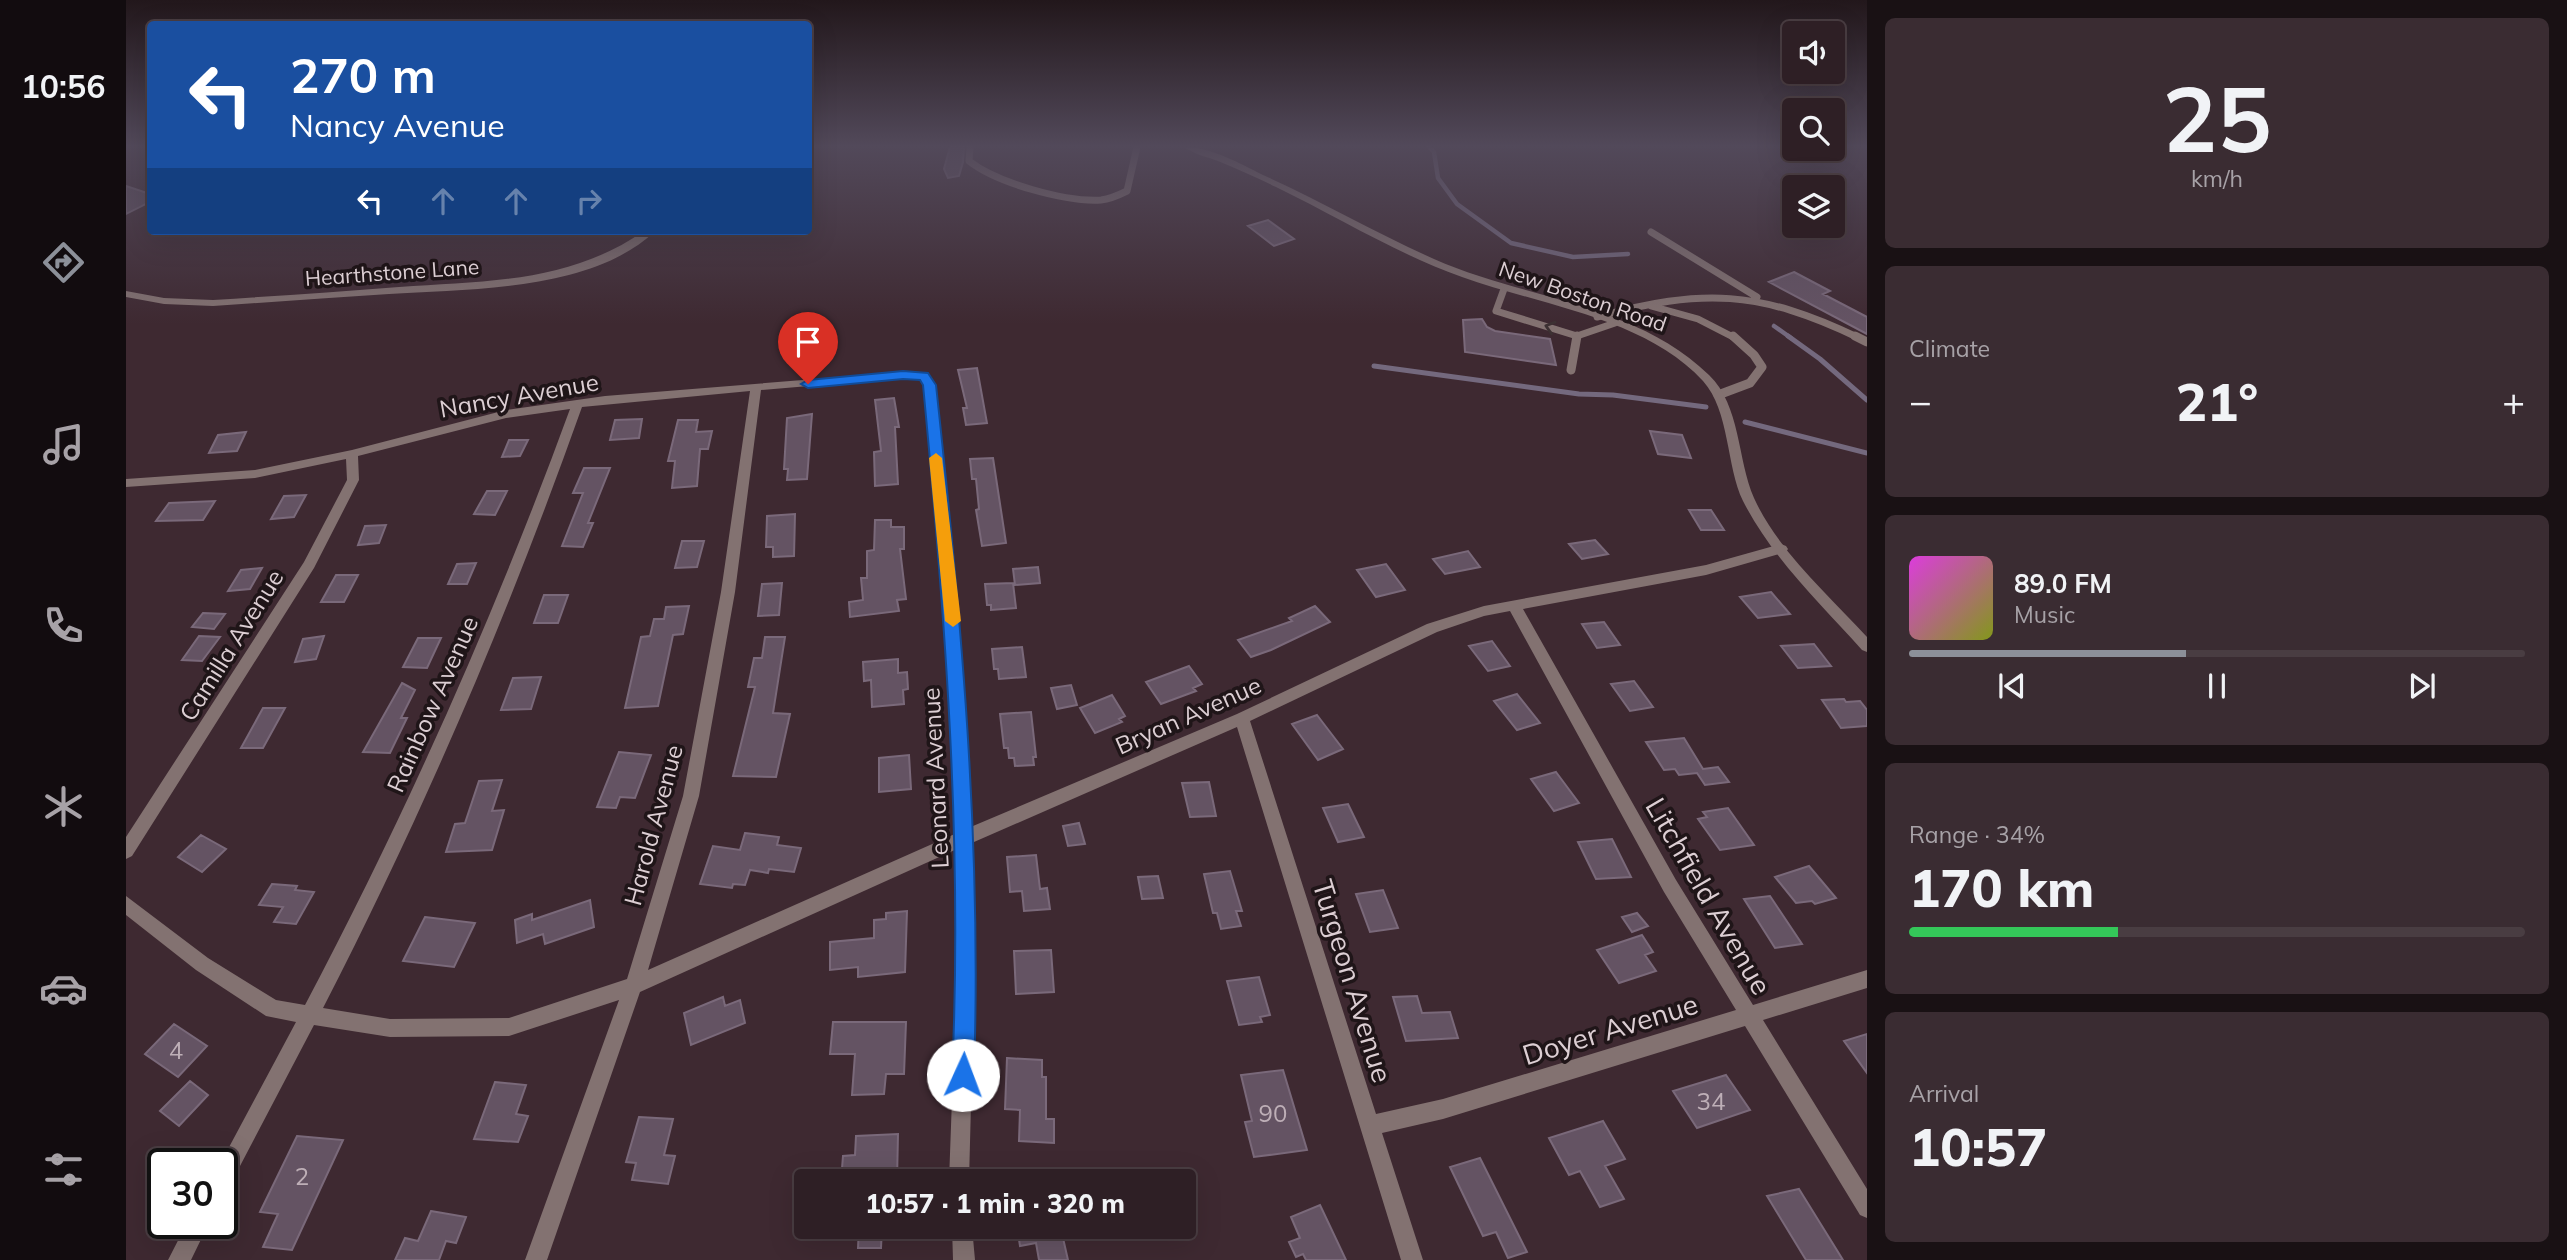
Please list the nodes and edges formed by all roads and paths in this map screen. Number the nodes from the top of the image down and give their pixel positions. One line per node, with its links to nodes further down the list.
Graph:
1 (1316, 206): 4 (street, New Boston Road)
2 (1651, 232): 6 (lane)
3 (644, 235): 5 (street, Hearthstone Lane)
4 (1504, 289): 8 (street, New Boston Road); 10 (lane, one-way to 4)
5 (126, 294)
6 (1760, 298): 7 (lane); 11 (lane)
7 (1644, 304): 8 (lane); 15 (lane)
8 (1597, 317): 9 (street, New Boston Road)
9 (1615, 323): 10 (lane); 15 (street, New Boston Road)
10 (1577, 336): 12 (lane)
11 (1867, 342)
12 (1571, 370)
13 (924, 376): 14 (street, Nancy Avenue); 23 (street, Leonard Avenue)
14 (756, 387): 16 (street, Nancy Avenue); 27 (street, Harold Avenue)
15 (1718, 395): 19 (street, New Boston Road)
16 (577, 404): 17 (street, Nancy Avenue); 28 (street, Rainbow Avenue)
17 (352, 454): 18 (street, Nancy Avenue); 24 (street, Camilla Avenue)
18 (126, 483)
19 (1782, 550): 20 (street, Bryan Avenue); 21 (street, New Boston Road)
20 (1514, 606): 22 (street, Bryan Avenue); 29 (street, Litchfield Avenue)
21 (1867, 646)
22 (1242, 718): 23 (street, Bryan Avenue); 30 (street, Turgeon Avenue)
23 (964, 838): 27 (street, Bryan Avenue); 32 (street, Leonard Avenue)
24 (126, 851)
25 (126, 904): 28 (street, Bryan Avenue)
26 (1867, 979): 29 (street, Doyer Avenue)
27 (633, 986): 28 (street, Bryan Avenue); 37 (street, Harold Avenue)
28 (310, 1015): 31 (street, Rainbow Avenue)
29 (1748, 1016): 30 (street, Doyer Avenue); 33 (street, Litchfield Avenue)
30 (1368, 1126): 39 (street, Turgeon Avenue)
31 (238, 1150)
32 (960, 1169)
33 (1867, 1208)
34 (190, 1239): 36 (street)
35 (963, 1239): 38 (street)
36 (179, 1260)
37 (536, 1260)
38 (964, 1260)
39 (1412, 1260)

